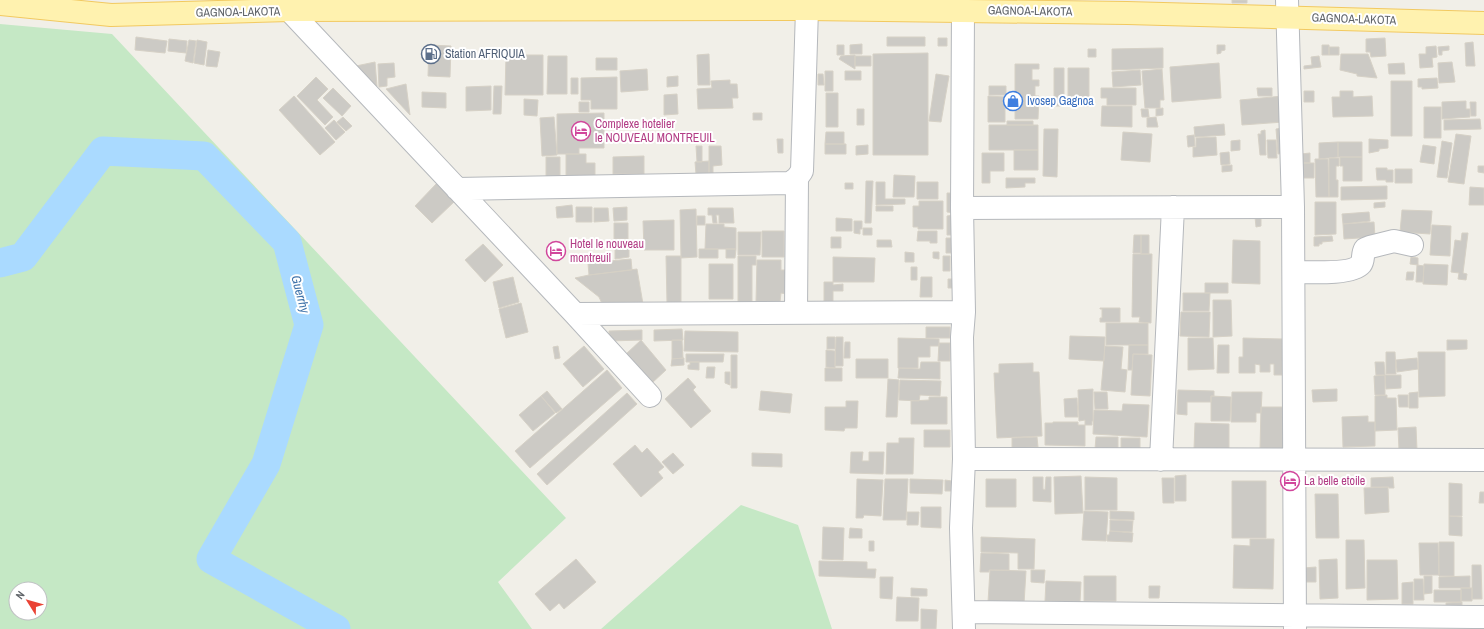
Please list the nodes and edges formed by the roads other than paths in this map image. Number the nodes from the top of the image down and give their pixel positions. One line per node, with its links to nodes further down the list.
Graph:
1 (0, 4): 6 (main road, GAGNOA-LAKOTA)
2 (1127, 6): 3 (main road, GAGNOA-LAKOTA); 4 (main road, GAGNOA-LAKOTA)
3 (951, 7): 5 (main road, GAGNOA-LAKOTA); 12 (street)
4 (1286, 8): 7 (main road, GAGNOA-LAKOTA); 11 (street)
5 (806, 9): 6 (main road, GAGNOA-LAKOTA); 8 (street)
6 (289, 10): 9 (street)
7 (1484, 23)
8 (797, 178): 9 (street); 16 (street)
9 (457, 189): 17 (street)
10 (1173, 207): 11 (street); 12 (street); 20 (street)
11 (1293, 207): 14 (street)
12 (962, 208): 15 (street)
13 (1412, 245): 14 (street)
14 (1294, 272): 21 (street)
15 (964, 312): 16 (street); 19 (street)
16 (796, 313): 17 (street)
17 (575, 314): 18 (street)
18 (650, 396)
19 (964, 459): 20 (street); 24 (street)
20 (1161, 460): 21 (street)
21 (1294, 460): 22 (street); 25 (street)
22 (1484, 460)
23 (1484, 617): 25 (street)
24 (964, 621): 25 (street)
25 (1295, 622)

